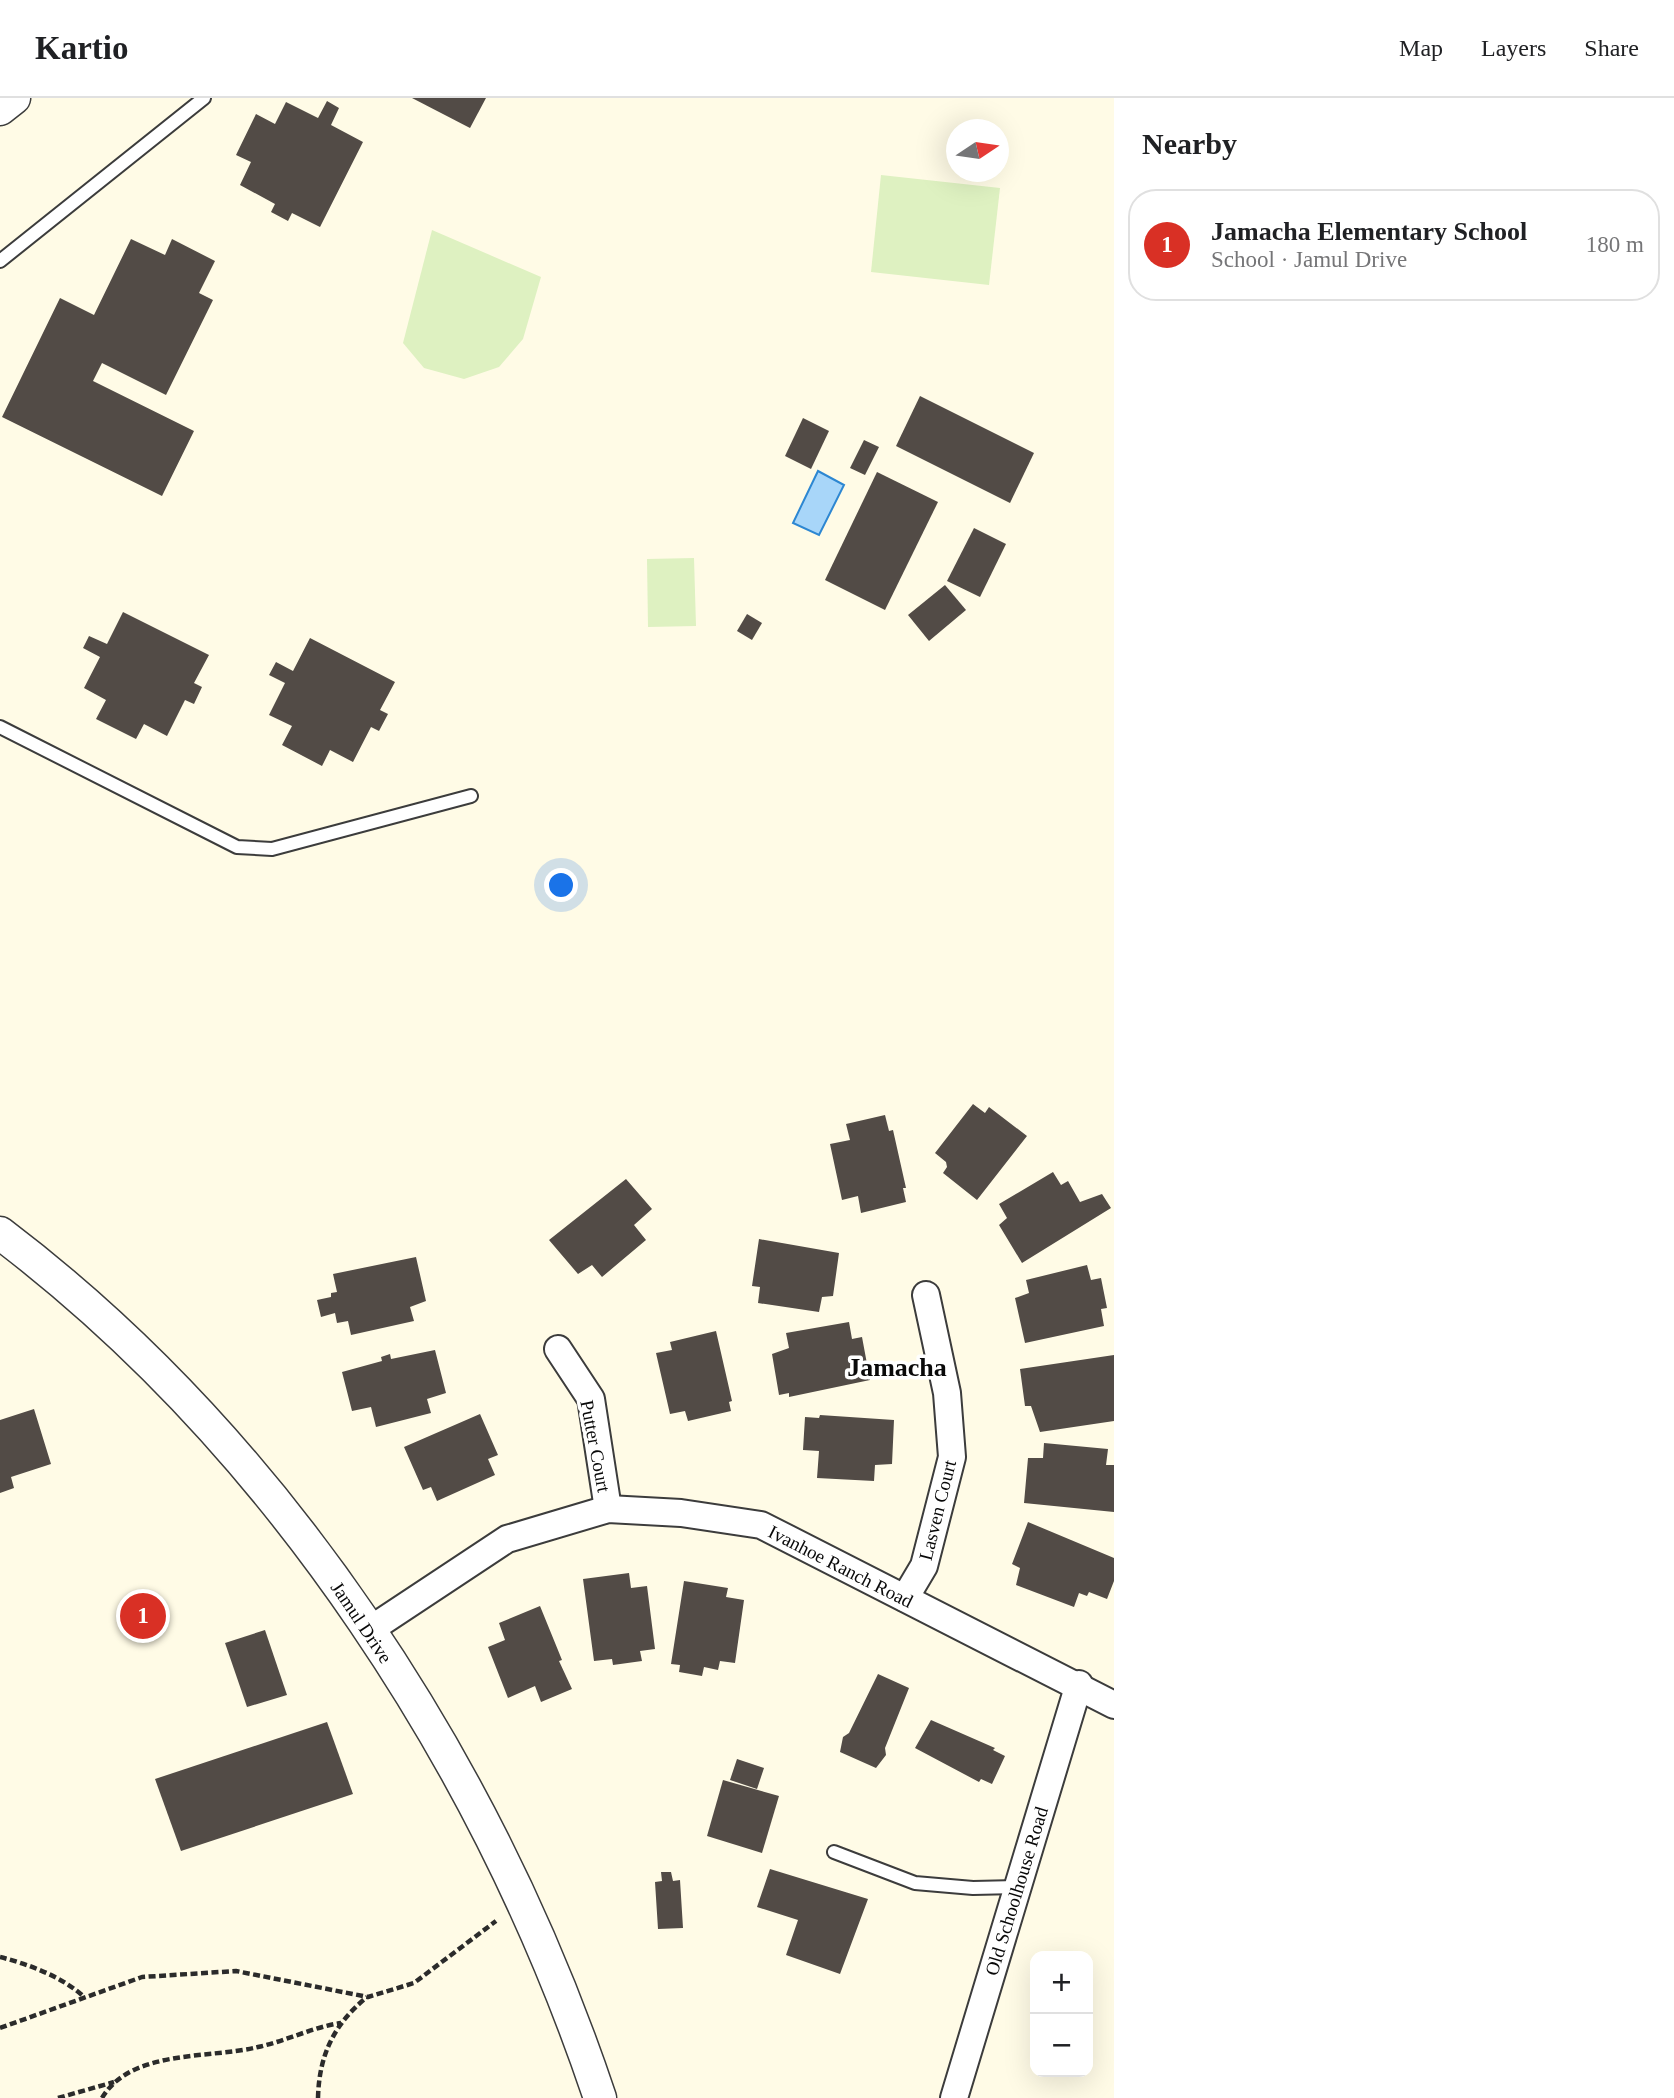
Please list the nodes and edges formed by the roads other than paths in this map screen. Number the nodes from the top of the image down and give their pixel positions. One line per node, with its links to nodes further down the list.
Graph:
1 (15, 98): 3 (street)
2 (204, 98): 4 (lane)
3 (0, 110)
4 (0, 261)
5 (0, 727): 6 (lane)
6 (471, 796)
7 (0, 1233): 12 (street, Jamul Drive)
8 (926, 1294): 11 (street, Lasven Court)
9 (558, 1349): 10 (street, Putter Court)
10 (608, 1509): 11 (street, Ivanhoe Ranch Road); 12 (street, Ivanhoe Ranch Road)
11 (905, 1598): 13 (street, Ivanhoe Ranch Road)
12 (368, 1631): 17 (street, Jamul Drive)
13 (1079, 1684): 14 (street, Ivanhoe Ranch Road); 16 (street, Old Schoolhouse Road)
14 (1114, 1705)
15 (834, 1852): 16 (lane)
16 (1017, 1886): 18 (street, Old Schoolhouse Road)
17 (600, 2098)
18 (954, 2098)

